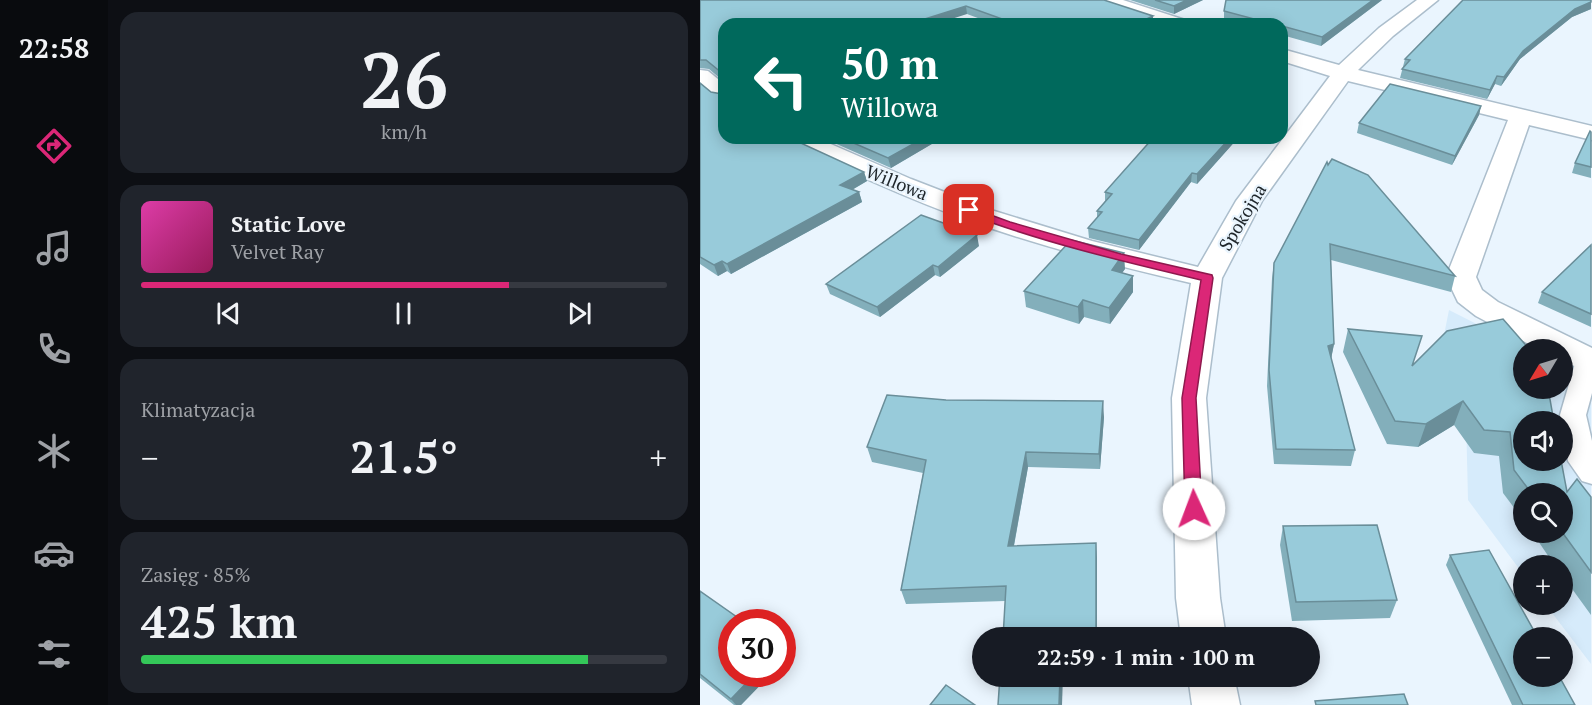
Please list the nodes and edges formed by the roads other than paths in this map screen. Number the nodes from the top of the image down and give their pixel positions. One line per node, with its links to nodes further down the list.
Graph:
1 (1105, 0): 3 (street)
2 (1429, 0): 5 (street, Spokojna)
3 (1160, 18)
4 (1288, 57): 5 (street)
5 (1343, 73): 8 (street); 11 (street, Spokojna)
6 (700, 76): 7 (street)
7 (718, 90)
8 (1521, 116): 9 (street); 12 (street)
9 (1591, 133)
10 (810, 144): 11 (street, Willowa)
11 (1207, 278): 14 (street, Spokojna)
12 (1590, 361): 13 (lane)
13 (1591, 473)
14 (1202, 627)
15 (1213, 687): 16 (street)
16 (1216, 705)

